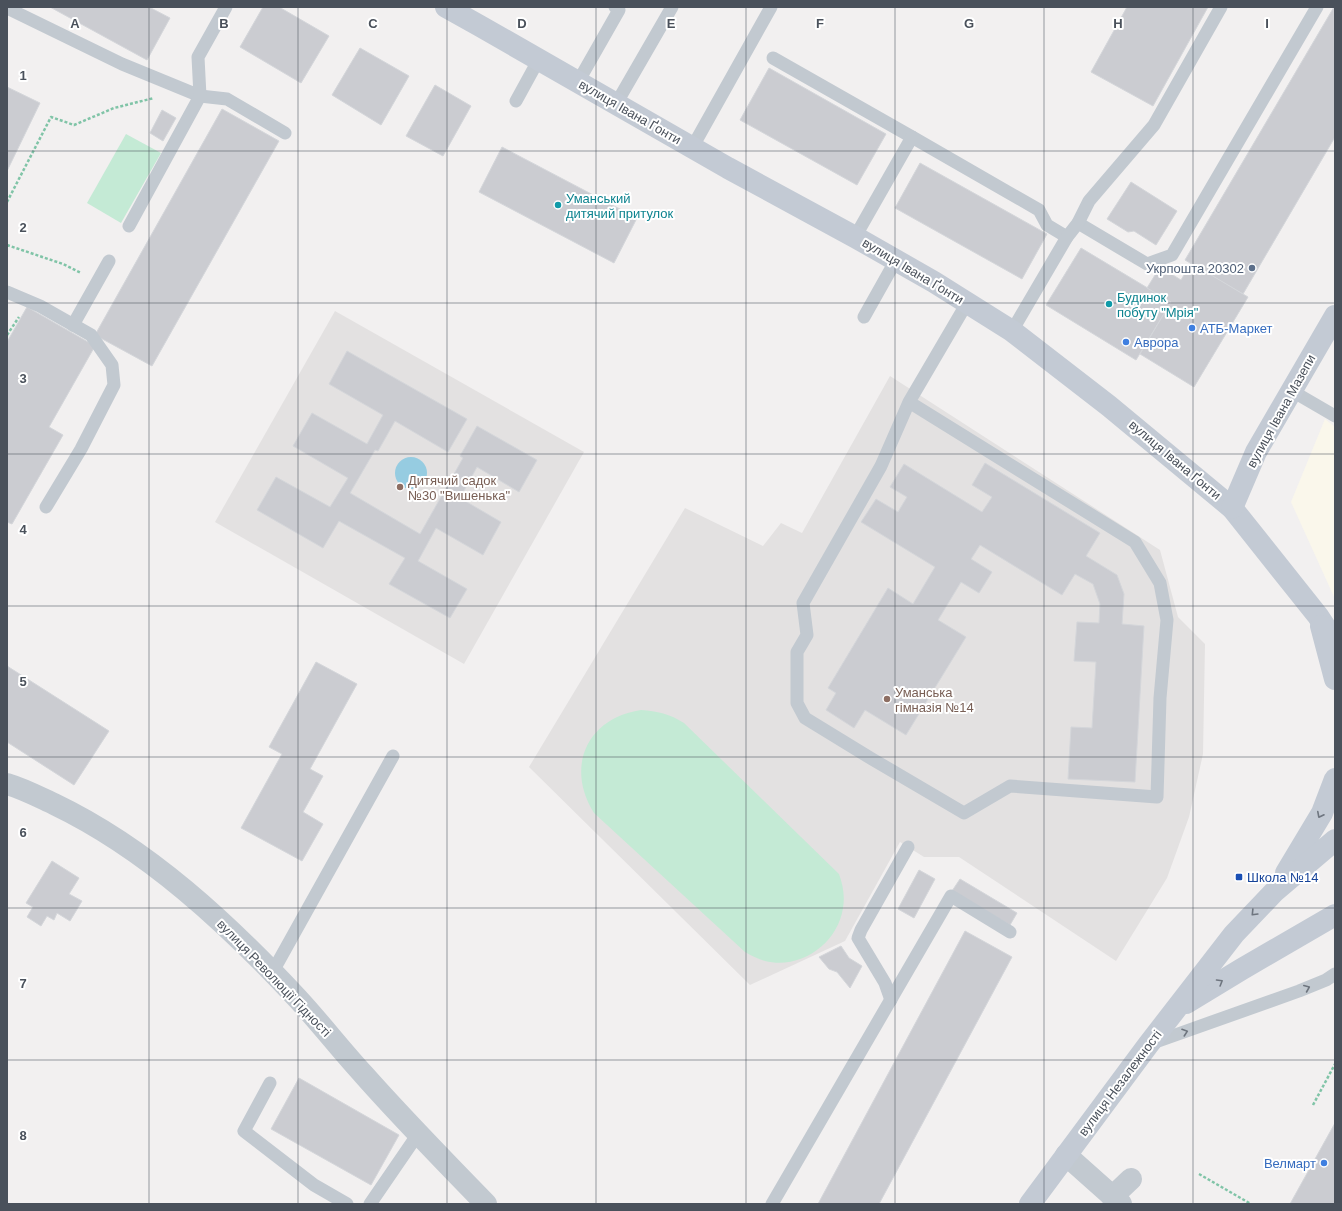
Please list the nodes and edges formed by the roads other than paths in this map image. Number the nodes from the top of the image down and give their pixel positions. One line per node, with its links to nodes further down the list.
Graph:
1 (226, 7): 12 (lane)
2 (446, 7): 10 (main road, вулиця Івана Ґонти)
3 (615, 7): 11 (lane)
4 (672, 7): 14 (lane)
5 (771, 7): 17 (lane)
6 (1221, 7): 18 (lane)
7 (1317, 7): 18 (lane)
8 (7, 8): 12 (lane)
9 (773, 58): 16 (lane)
10 (538, 59): 11 (main road, вулиця Івана Ґонти); 13 (lane)
11 (578, 82): 14 (main road, вулиця Івана Ґонти)
12 (200, 96): 15 (lane); 19 (lane)
13 (516, 101)
14 (616, 104): 17 (main road, вулиця Івана Ґонти)
15 (284, 133)
16 (912, 137): 20 (lane); 21 (lane)
17 (692, 148): 20 (main road, вулиця Івана Ґонти)
18 (1078, 223): 21 (lane)
19 (129, 226)
20 (856, 237): 22 (main road, вулиця Івана Ґонти)
21 (1068, 237): 31 (lane)
22 (896, 260): 26 (main road, вулиця Івана Ґонти); 29 (lane)
23 (109, 261): 30 (lane)
24 (7, 292): 27 (lane)
25 (54, 302): 27 (lane)
26 (967, 303): 31 (main road, вулиця Івана Ґонти); 35 (lane)
27 (40, 306): 30 (lane)
28 (1335, 316): 34 (main road, вулиця Івана Мазепи)
29 (864, 317)
30 (73, 325): 37 (lane)
31 (1012, 331): 33 (main road, вулиця Івана Ґонти)
32 (1027, 358): 33 (lane)
33 (1050, 360): 38 (main road, вулиця Івана Ґонти)
34 (1292, 391): 36 (lane); 38 (main road, вулиця Івана Мазепи)
35 (909, 402): 35 (lane)
36 (1335, 416)
37 (46, 507)
38 (1232, 508): 39 (main road, вулиця Івана Ґонти)
39 (1318, 616): 40 (main road, вулиця Івана Ґонти); 41 (main road, вулиця Івана Ґонти); 42 (main road, вулиця Івана Ґонти)
40 (1335, 632)
41 (1335, 642)
42 (1335, 679)
43 (393, 756): 51 (lane)
44 (1335, 779): 48 (main road, one-way to 48)
45 (7, 784): 51 (street, вулиця Революції Гідності)
46 (1335, 840): 48 (main road, вулиця Незалежності)
47 (908, 847): 53 (lane)
48 (1274, 892): 54 (main road, вулиця Незалежності, one-way to 54)
49 (1333, 917): 54 (main road, вулиця Незалежності, one-way to 49)
50 (1010, 932): 53 (lane)
51 (272, 973): 57 (street, вулиця Революції Гідності)
52 (1335, 974): 55 (lane, one-way to 52)
53 (891, 1000): 64 (lane)
54 (1175, 1010): 55 (main road, вулиця Незалежності)
55 (1148, 1045): 58 (main road, вулиця Незалежності)
56 (270, 1083): 61 (lane)
57 (418, 1134): 62 (lane); 63 (street, вулиця Революції Гідності)
58 (1066, 1155): 60 (street); 65 (main road, вулиця Незалежності)
59 (1131, 1179): 60 (street)
60 (1116, 1201)
61 (347, 1204)
62 (370, 1204)
63 (486, 1204)
64 (772, 1204)
65 (1030, 1204)

